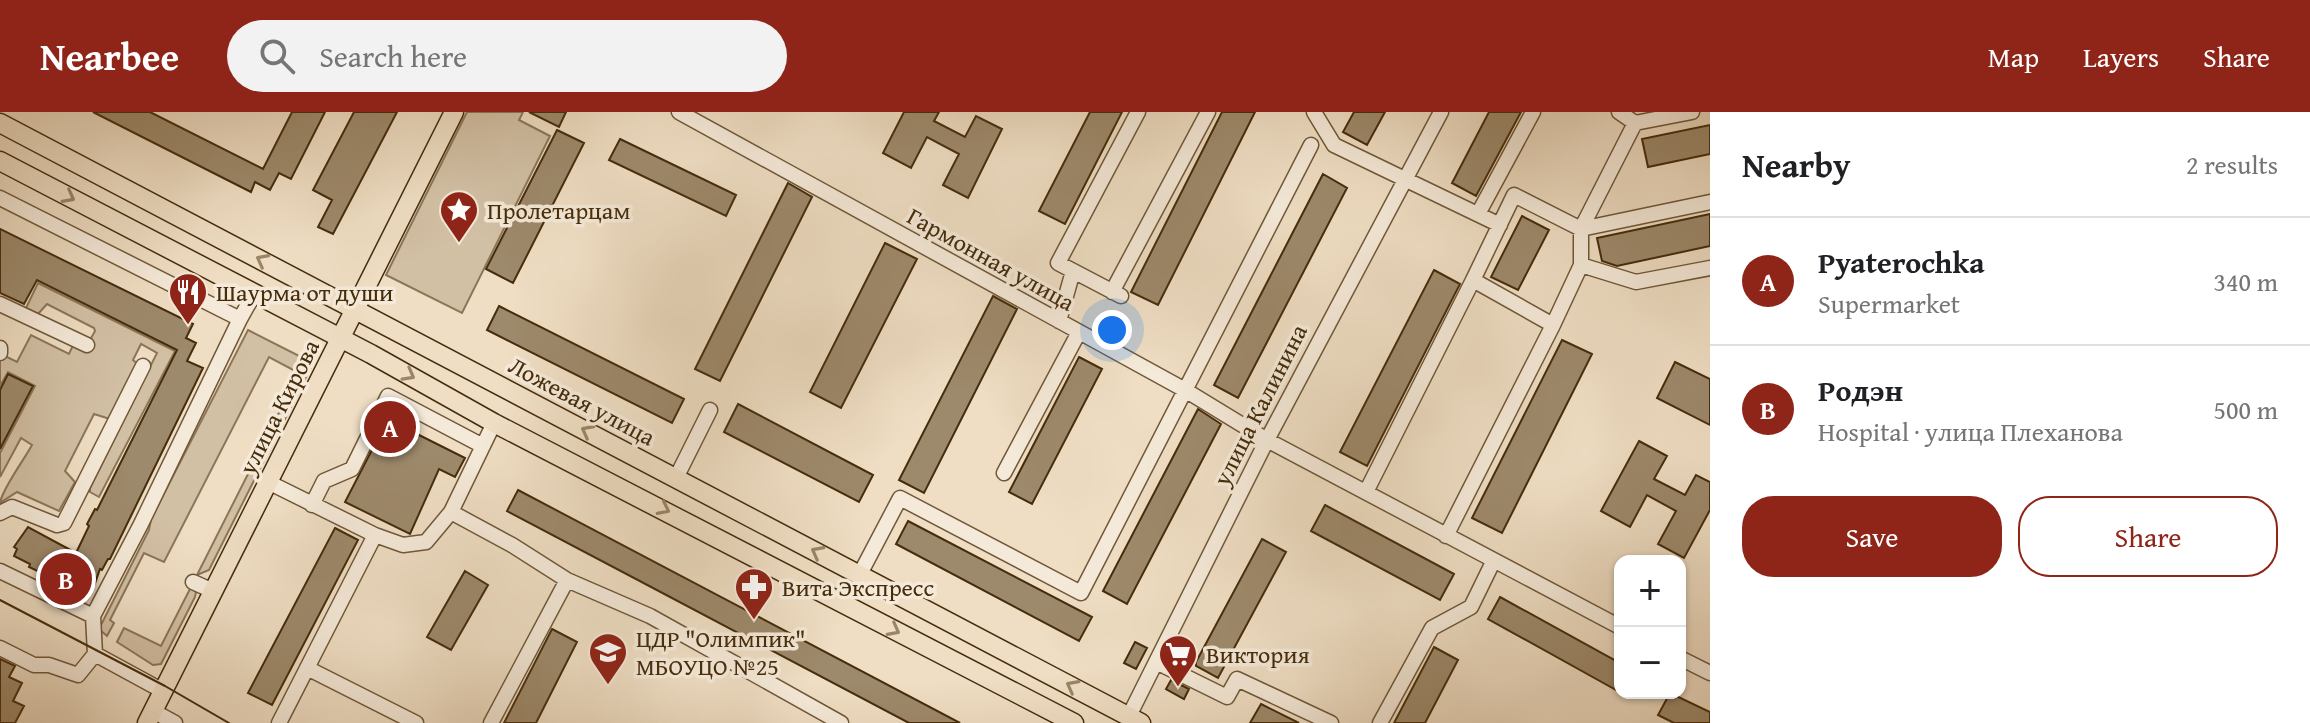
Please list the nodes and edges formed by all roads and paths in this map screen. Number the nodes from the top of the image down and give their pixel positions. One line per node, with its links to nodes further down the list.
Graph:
1 (454, 112): 26 (main road, улица Кирова)
2 (1138, 112): 22 (street)
3 (1208, 112): 22 (street)
4 (1314, 112): 14 (street)
5 (1441, 112): 14 (street, улица Калинина)
6 (1533, 112): 17 (street)
7 (1619, 112): 10 (street)
8 (1692, 112): 10 (street)
9 (683, 113): 28 (street, Гармонная улица)
10 (1637, 117): 19 (street)
11 (0, 123): 26 (main road, Ложевая улица, one-way to 11)
12 (1311, 145): 34 (street)
13 (0, 161): 24 (main road, one-way to 24)
14 (1406, 179): 17 (street); 37 (street, улица Калинина)
15 (0, 198): 27 (street)
16 (1710, 202): 19 (street)
17 (1478, 214): 18 (street)
18 (1500, 225): 19 (street); 23 (street)
19 (1581, 229): 20 (street)
20 (1581, 265): 21 (street); 29 (street)
21 (1710, 268)
22 (1073, 271): 28 (street)
23 (1473, 280): 29 (street); 42 (street)
24 (254, 294): 27 (street); 31 (main road)
25 (0, 304): 32 (street)
26 (356, 309): 31 (main road, улица Кирова); 40 (main road, Ложевая улица, one-way to 26)
27 (240, 319): 54 (street)
28 (1059, 321): 30 (street, Гармонная улица)
29 (1553, 325): 47 (street)
30 (1079, 332): 34 (street, Гармонная улица); 39 (street)
31 (340, 339): 36 (main road, one-way to 36); 41 (main road, улица Кирова)
32 (87, 345)
33 (143, 366): 45 (street)
34 (1185, 390): 37 (street, Гармонная улица); 50 (street)
35 (710, 410): 40 (street)
36 (494, 423): 38 (street); 70 (main road, one-way to 70)
37 (1267, 440): 42 (street, Гармонная улица); 59 (street, улица Калинина)
38 (483, 446): 43 (street); 44 (street)
39 (1004, 473)
40 (676, 478): 50 (main road, Ложевая улица, one-way to 40)
41 (268, 482): 43 (street); 53 (main road, улица Кирова)
42 (1366, 492): 47 (street, Гармонная улица)
43 (312, 505): 46 (street)
44 (451, 512): 46 (street); 51 (street)
45 (0, 513)
46 (375, 535): 60 (street)
47 (1446, 536): 48 (street, Гармонная улица)
48 (1493, 562): 55 (street, Гармонная улица); 72 (street)
49 (0, 571): 54 (street)
50 (860, 574): 64 (main road, Ложевая улица, one-way to 50)
51 (567, 580): 68 (street); 69 (street)
52 (193, 582): 53 (street)
53 (213, 591): 62 (main road, улица Кирова)
54 (93, 616): 57 (street)
55 (1614, 624)
56 (0, 648): 57 (street)
57 (95, 654): 62 (street)
58 (1686, 661): 61 (street)
59 (1156, 662): 64 (street, улица Калинина); 71 (street)
60 (307, 668): 66 (street); 67 (street)
61 (1710, 673)
62 (163, 691): 63 (main road, улица Кирова)
63 (150, 717): 65 (street)
64 (1132, 721)
65 (175, 723)
66 (279, 723)
67 (416, 723)
68 (491, 723)
69 (841, 723)
70 (1074, 723)
71 (1331, 723)
72 (1380, 723)

